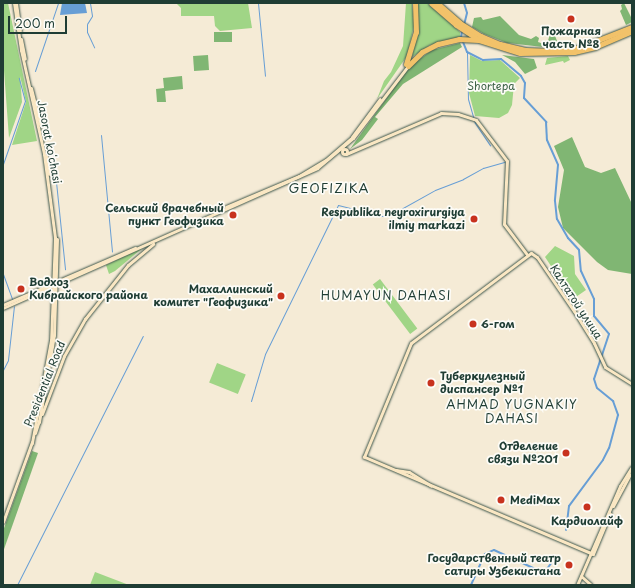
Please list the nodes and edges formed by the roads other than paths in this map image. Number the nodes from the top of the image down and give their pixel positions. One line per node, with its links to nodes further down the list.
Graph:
1 (15, 3): 13 (street, Jasorat koʻchasi)
2 (416, 3): 9 (highway)
3 (431, 3): 6 (highway)
4 (437, 3): 6 (highway)
5 (632, 27): 6 (highway)
6 (463, 28): 8 (highway)
7 (632, 31): 8 (highway)
8 (479, 40): 9 (highway)
9 (407, 65): 10 (street)
10 (343, 150): 11 (street); 12 (street); 13 (street)
11 (163, 238): 13 (street); 16 (street, Presidential Road)
12 (527, 255): 15 (street, Калтатой улица); 21 (street)
13 (56, 283): 14 (street); 16 (street); 17 (street)
14 (3, 306)
15 (632, 384)
16 (39, 422): 17 (street, Presidential Road)
17 (32, 443): 20 (street, Presidential Road)
18 (632, 467): 21 (street)
19 (632, 471): 21 (street)
20 (3, 521)
21 (592, 554): 22 (street)
22 (582, 576): 23 (street); 24 (street)
23 (578, 585)
24 (591, 585)

